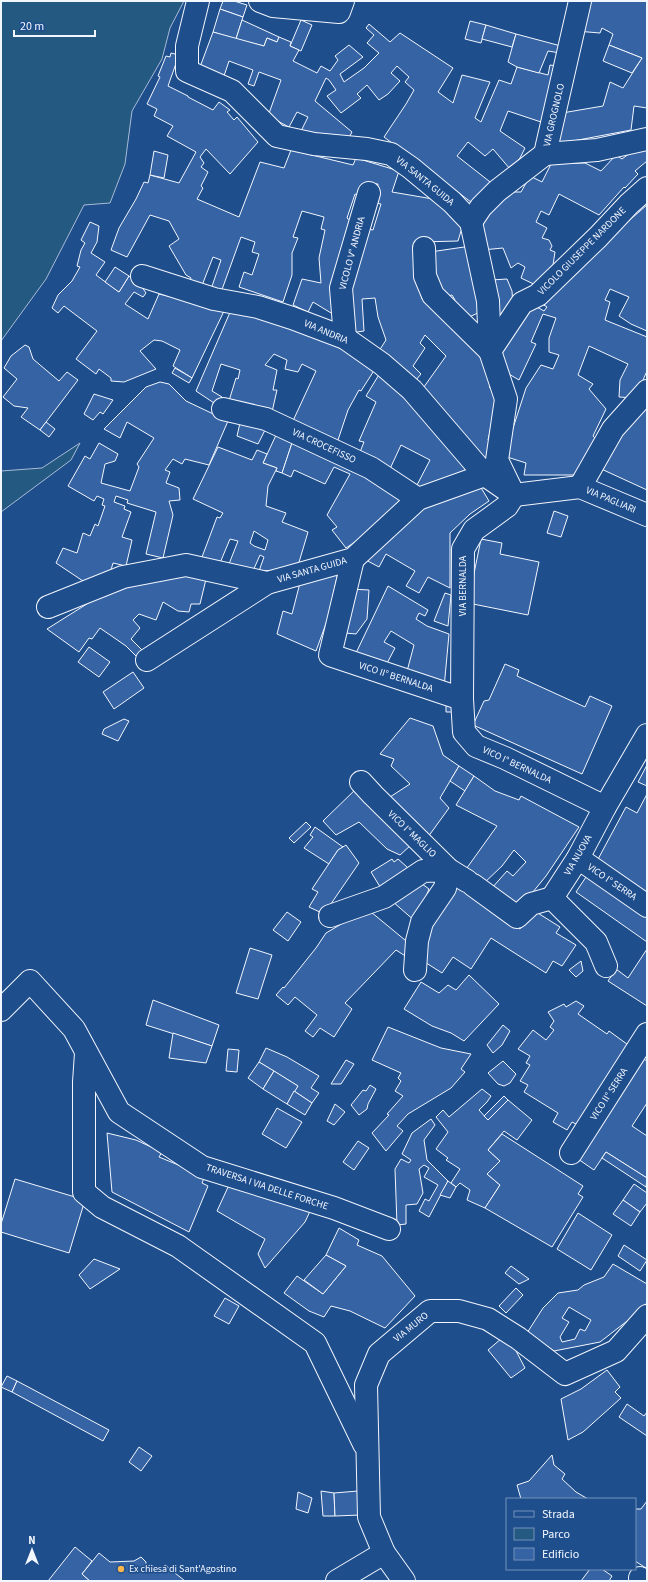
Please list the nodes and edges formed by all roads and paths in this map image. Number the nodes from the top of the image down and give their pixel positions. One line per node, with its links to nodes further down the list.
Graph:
1 (198, 1): 9 (street, VIA SANTA GUIDA)
2 (580, 1): 6 (street, VIA GROGNOLO)
3 (267, 3): 4 (street)
4 (341, 6)
5 (647, 139): 6 (street)
6 (545, 154): 9 (street, VIA GROGNOLO)
7 (647, 188): 13 (street, VICOLO GIUSEPPE NARDONE)
8 (369, 193): 12 (street, VICOLO V° ANDRIA)
9 (472, 222): 13 (street)
10 (424, 248): 13 (street)
11 (142, 276): 12 (street, VIA ANDRIA)
12 (345, 338): 16 (street, VIA ANDRIA)
13 (490, 351): 18 (street)
14 (647, 391): 17 (street)
15 (223, 410): 19 (street, VIA CROCEFISSO)
16 (485, 475): 18 (street); 19 (street, VIA SANTA GUIDA)
17 (580, 487): 18 (street, VIA PAGLIARI); 20 (street, VIA PAGLIARI)
18 (514, 495): 25 (street, VIA BERNALDA)
19 (418, 499): 21 (street, VIA SANTA GUIDA)
20 (647, 515)
21 (353, 559): 22 (street, VIA SANTA GUIDA); 25 (street, VICO II° BERNALDA)
22 (267, 583): 23 (street, VIA SANTA GUIDA); 24 (street)
23 (48, 606)
24 (147, 660)
25 (462, 699): 28 (street, VICO I° BERNALDA)
26 (647, 735): 28 (street, VIA NUOVA)
27 (361, 782): 30 (street, VICO I° MAGLIO)
28 (604, 807): 29 (street, VIA NUOVA)
29 (578, 858): 31 (street, VIA NUOVA); 32 (street, VICO I° SERRA)
30 (449, 870): 31 (street, VICO I° MAGLIO); 33 (street); 35 (street)
31 (552, 898): 34 (street)
32 (647, 906)
33 (330, 916)
34 (606, 966)
35 (415, 970)
36 (1, 1010): 38 (street, TRAVERSA I VIA DELLE FORCHE)
37 (647, 1034): 39 (street, VICO II° SERRA)
38 (86, 1053): 40 (street, TRAVERSA I VIA DELLE FORCHE); 42 (street)
39 (571, 1153)
40 (389, 1229)
41 (647, 1316): 42 (street, VIA MURO)
42 (367, 1450): 43 (street, VIA MURO)
43 (384, 1553): 44 (street); 45 (street, VIA MURO)
44 (337, 1581)
45 (404, 1581)

